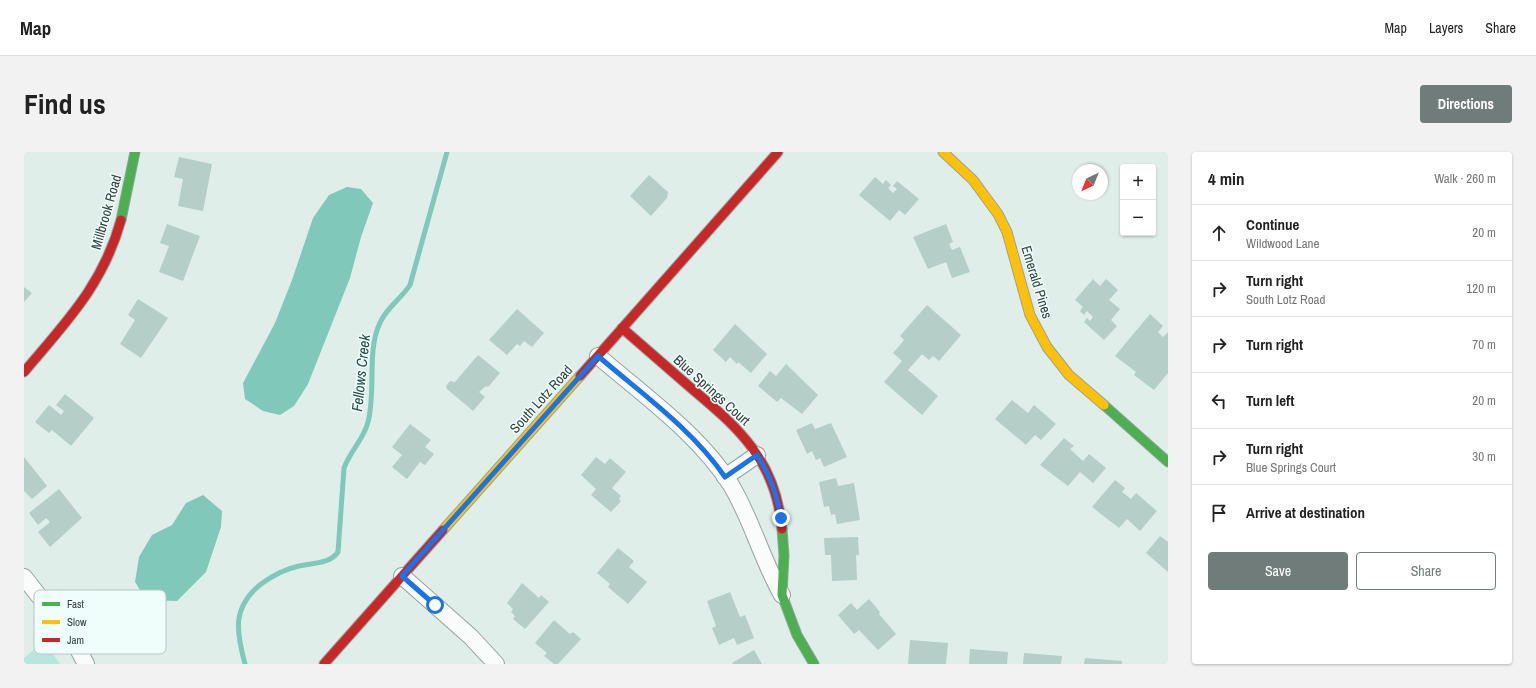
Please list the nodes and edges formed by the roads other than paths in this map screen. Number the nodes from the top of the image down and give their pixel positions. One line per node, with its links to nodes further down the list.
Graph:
1 (135, 152): 6 (street, Millbrook Road)
2 (778, 152): 4 (street, South Lotz Road)
3 (943, 152): 8 (street, Emerald Pines)
4 (622, 328): 5 (street, South Lotz Road); 7 (street, Blue Springs Court)
5 (598, 356): 9 (street); 10 (street, South Lotz Road)
6 (24, 372)
7 (757, 455): 9 (street); 13 (street, Blue Springs Court)
8 (1168, 462)
9 (725, 477): 13 (street)
10 (402, 576): 16 (street, South Lotz Road); 17 (street)
11 (24, 577): 12 (street)
12 (34, 590)
13 (782, 595): 18 (street, Blue Springs Court)
14 (81, 654): 15 (street)
15 (86, 664)
16 (324, 664)
17 (496, 664)
18 (814, 664)

